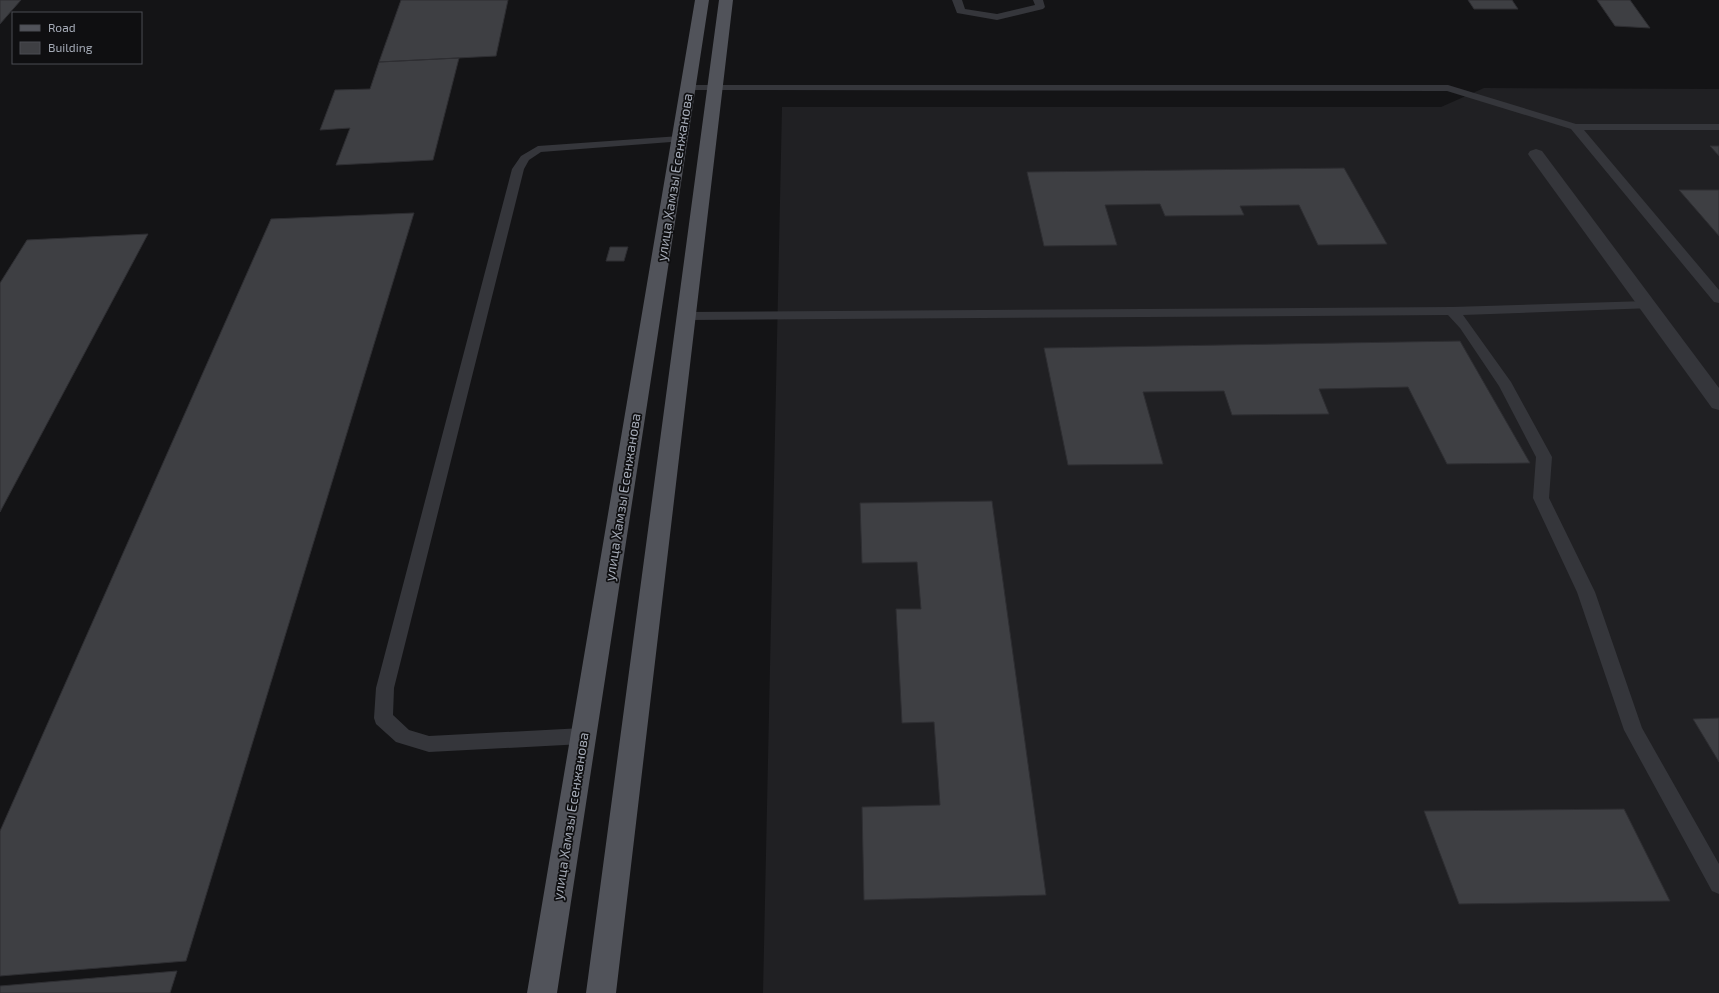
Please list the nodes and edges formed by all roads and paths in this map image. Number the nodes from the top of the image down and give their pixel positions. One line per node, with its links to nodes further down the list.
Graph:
1 (702, 0): 5 (main road, улица Хамзы Есенжанова)
2 (726, 0): 6 (main road, улица Хамзы Есенжанова)
3 (957, 0): 4 (lane)
4 (1038, 0)
5 (689, 88): 6 (lane); 9 (main road, улица Хамзы Есенжанова)
6 (714, 88): 7 (lane); 14 (main road, улица Хамзы Есенжанова)
7 (1575, 127): 8 (lane); 11 (lane)
8 (1719, 127)
9 (680, 139): 16 (main road, улица Хамзы Есенжанова); 16 (lane)
10 (1536, 154): 12 (street)
11 (1719, 299)
12 (1647, 305): 13 (lane); 15 (street)
13 (1452, 311): 14 (lane); 17 (lane)
14 (687, 316): 19 (main road, улица Хамзы Есенжанова)
15 (1719, 403)
16 (583, 736): 18 (main road, улица Хамзы Есенжанова)
17 (1719, 884)
18 (542, 993)
19 (601, 993)

